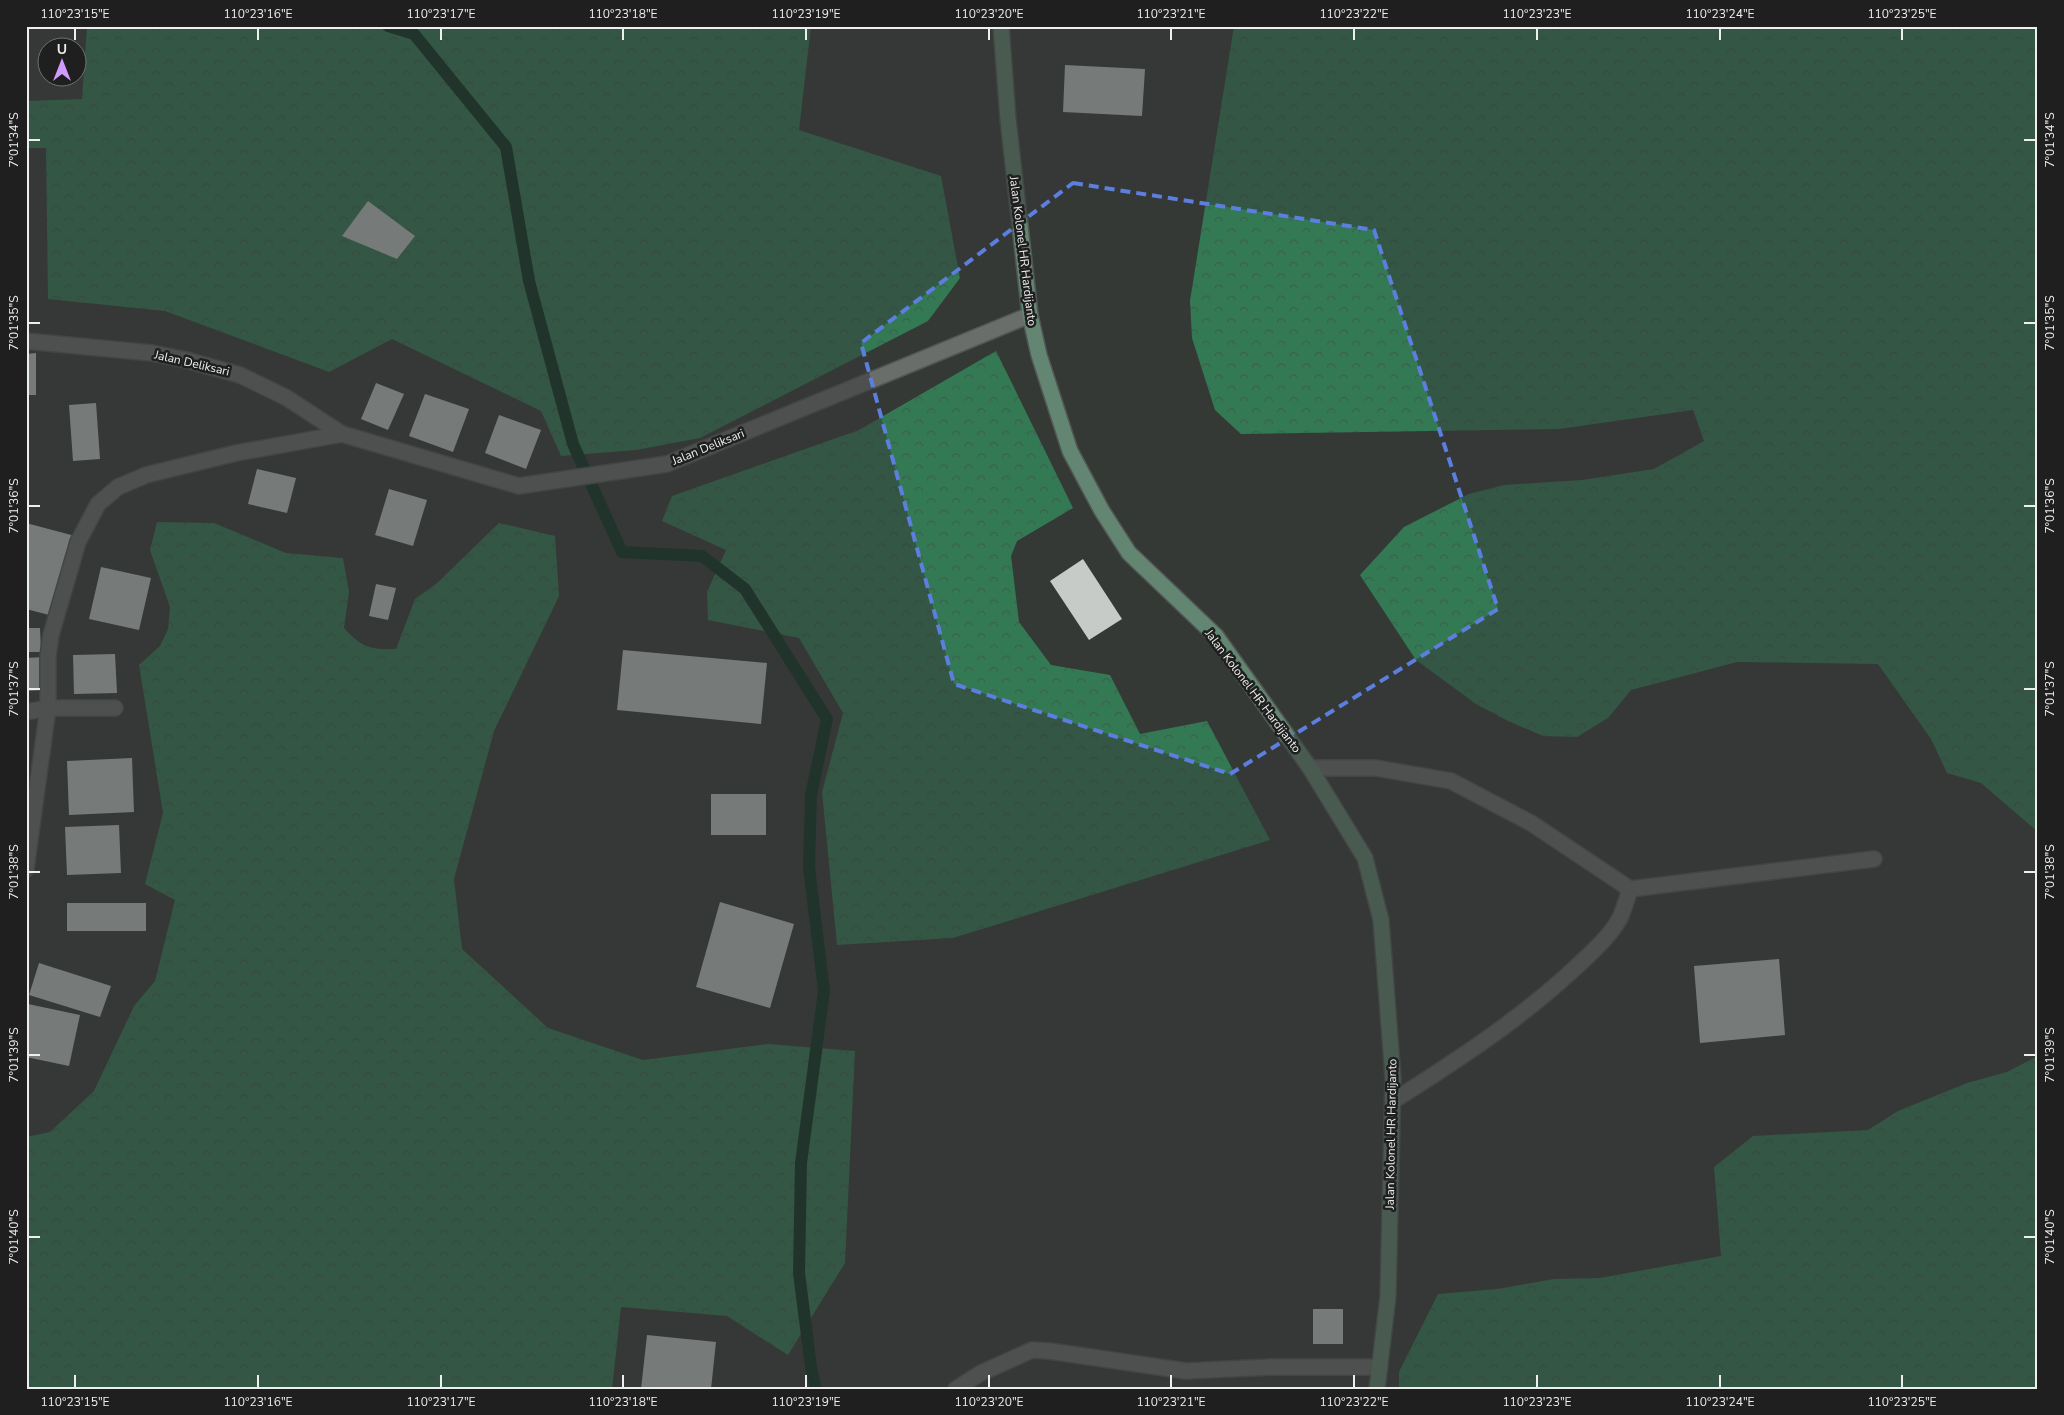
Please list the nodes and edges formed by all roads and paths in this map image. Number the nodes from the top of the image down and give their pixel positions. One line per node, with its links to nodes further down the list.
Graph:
1 (1001, 26): 2 (main road, Jalan Kolonel HR Hardijanto)
2 (1030, 315): 4 (street, Jalan Deliksari); 8 (main road, Jalan Kolonel HR Hardijanto)
3 (26, 341): 4 (street, Jalan Deliksari)
4 (342, 434): 5 (street, Jalan Deliksari)
5 (48, 708): 6 (street); 7 (street); 10 (street)
6 (115, 708)
7 (26, 712)
8 (1310, 768): 11 (street); 12 (main road, Jalan Kolonel HR Hardijanto)
9 (1874, 859): 11 (street)
10 (26, 870)
11 (1630, 889): 12 (street)
12 (1393, 1101): 13 (main road, Jalan Kolonel HR Hardijanto)
13 (1380, 1367): 14 (street); 15 (main road, Jalan Kolonel HR Hardijanto)
14 (956, 1389)
15 (1377, 1389)

